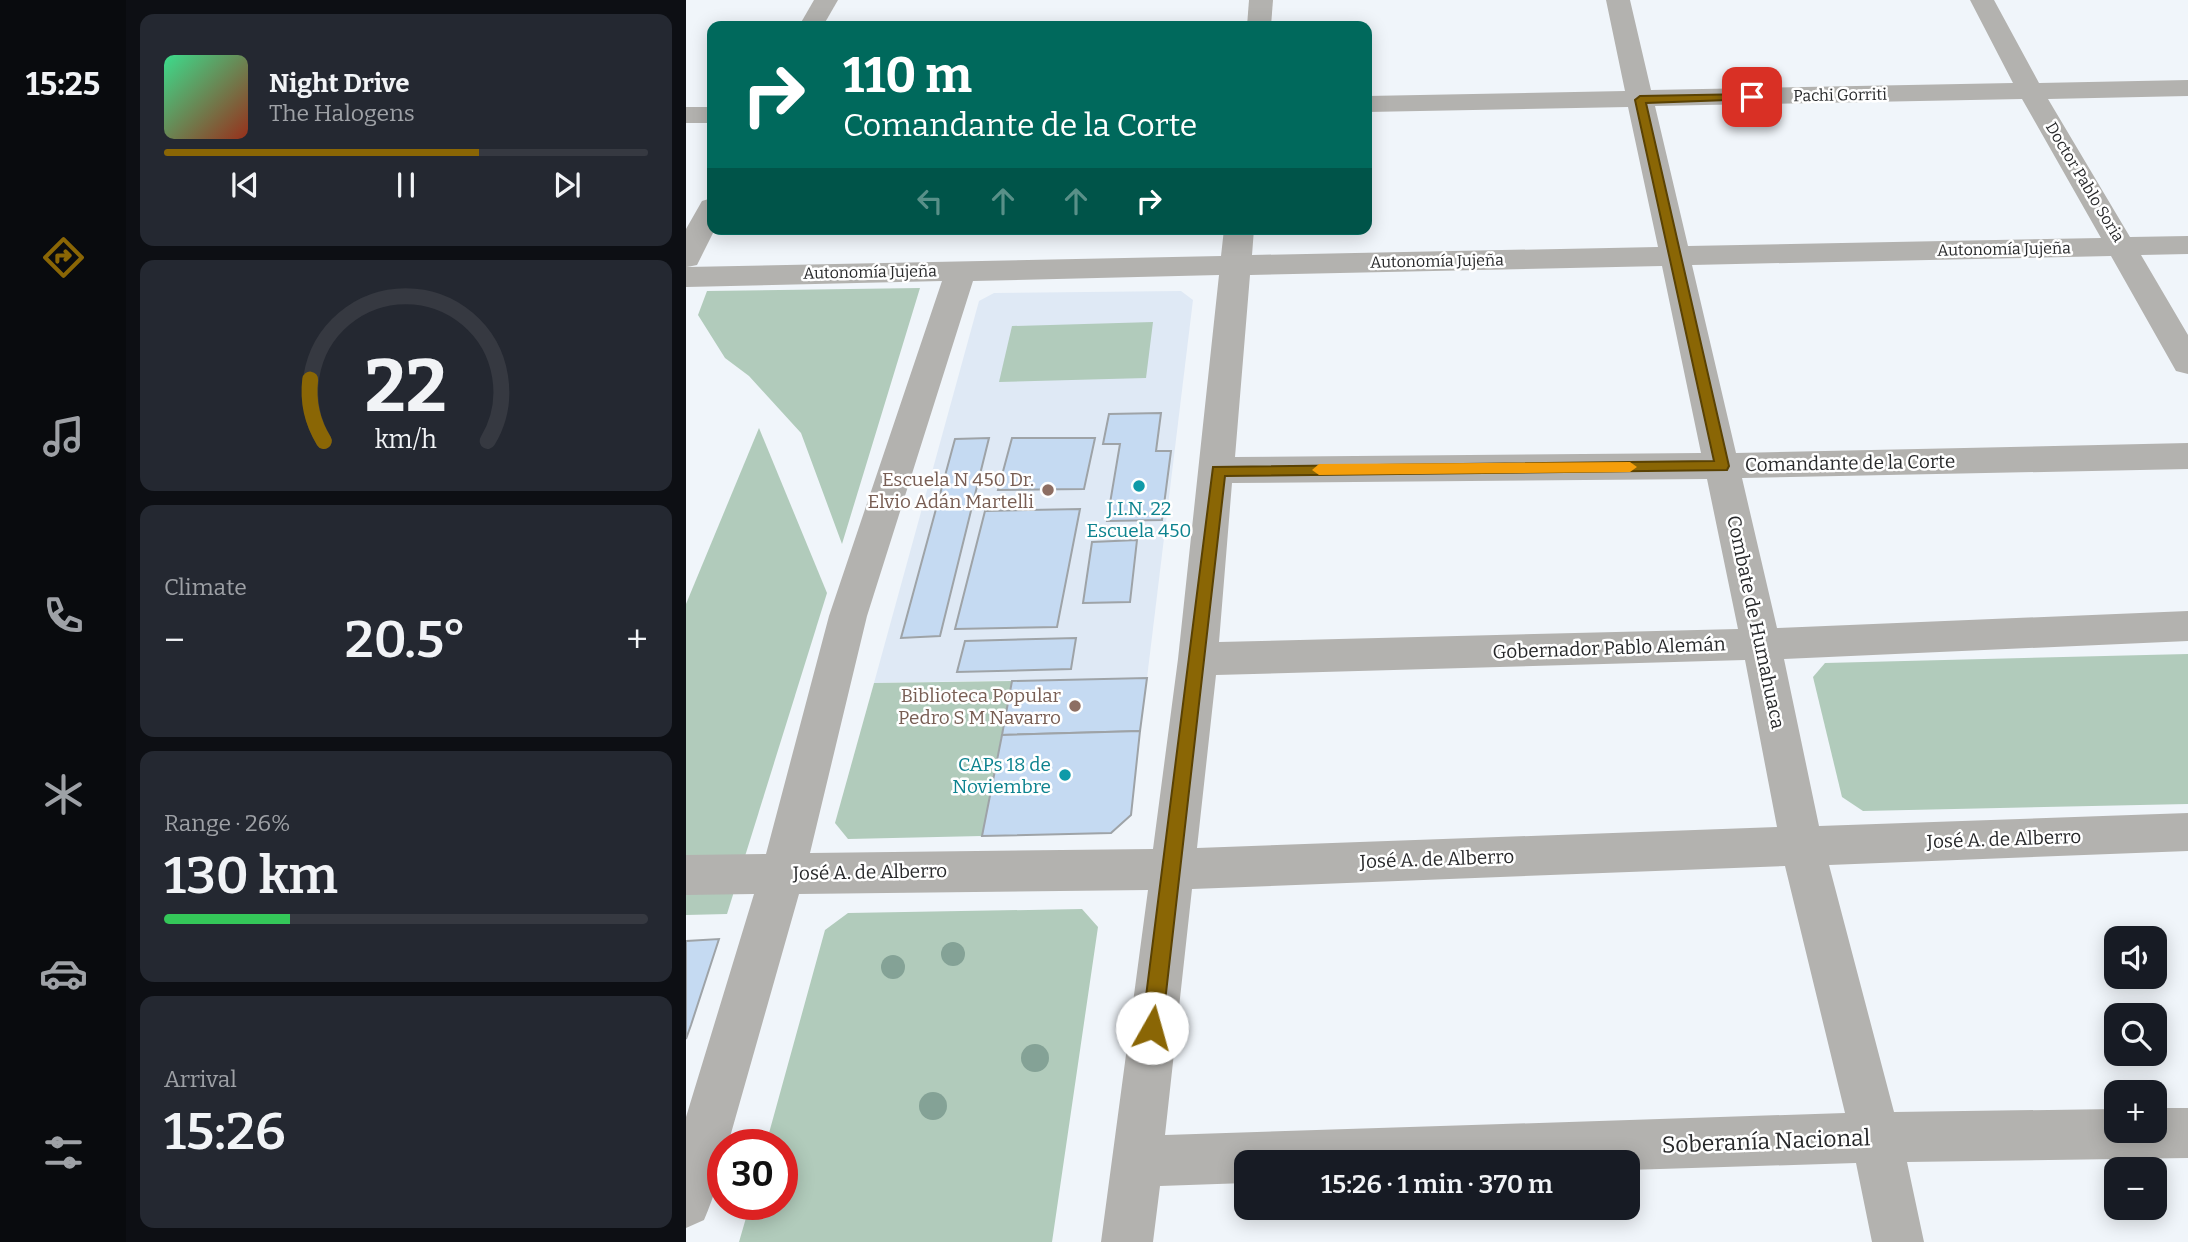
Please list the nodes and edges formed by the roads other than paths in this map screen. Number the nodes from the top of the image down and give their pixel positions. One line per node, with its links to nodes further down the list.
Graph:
1 (826, 0): 5 (street)
2 (1261, 0): 6 (street)
3 (1618, 0): 9 (street, Combate de Humahuaca)
4 (1982, 0): 8 (street, Doctor Pablo Soria)
5 (814, 21)
6 (1259, 21)
7 (2188, 88): 8 (street, Pachi Gorriti)
8 (2030, 90): 9 (street, Pachi Gorriti); 15 (street, Doctor Pablo Soria)
9 (1640, 100): 10 (street, Pachi Gorriti); 17 (street, Combate de Humahuaca)
10 (1372, 104)
11 (686, 115): 12 (street)
12 (707, 115)
13 (707, 217): 18 (street)
14 (2188, 245): 15 (street, Autonomía Jujeña)
15 (2123, 246): 17 (street, Autonomía Jujeña); 21 (street, Doctor Pablo Soria)
16 (1238, 247): 17 (street, Autonomía Jujeña); 19 (street, Autonomía Jujeña); 24 (street)
17 (1675, 256): 23 (street, Combate de Humahuaca)
18 (686, 258)
19 (961, 270): 20 (street, Autonomía Jujeña); 31 (street)
20 (686, 277)
21 (2188, 363)
22 (2188, 456): 23 (street, Comandante de la Corte)
23 (1722, 466): 24 (street, Comandante de la Corte); 26 (street, Combate de Humahuaca)
24 (1218, 471): 27 (street)
25 (2188, 626): 26 (street, Gobernador Pablo Alemán)
26 (1761, 644): 27 (street, Gobernador Pablo Alemán); 29 (street, Combate de Humahuaca)
27 (1198, 659): 30 (street)
28 (2188, 832): 29 (street, José A. de Alberro)
29 (1802, 846): 30 (street, José A. de Alberro); 34 (street, Combate de Humahuaca)
30 (1173, 869): 31 (street, José A. de Alberro); 35 (street)
31 (783, 873): 32 (street, José A. de Alberro); 36 (street)
32 (686, 875)
33 (2188, 1133): 34 (street, Soberanía Nacional)
34 (1876, 1137): 35 (street, Soberanía Nacional); 38 (street, Combate de Humahuaca)
35 (1135, 1161): 37 (street)
36 (686, 1202)
37 (1127, 1242)
38 (1898, 1242)

